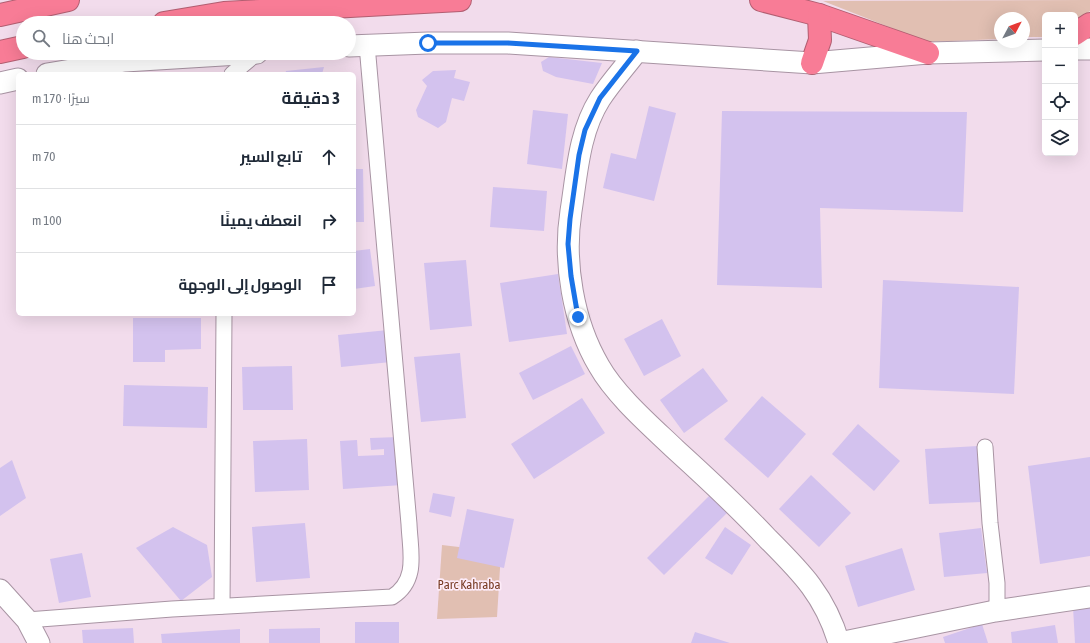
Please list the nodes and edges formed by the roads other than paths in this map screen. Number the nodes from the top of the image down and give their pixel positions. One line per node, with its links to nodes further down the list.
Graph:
1 (68, 0): 4 (highway)
2 (460, 0): 6 (highway)
3 (761, 0): 5 (highway)
4 (0, 15)
5 (819, 15): 16 (highway); 19 (highway)
6 (211, 16)
7 (1090, 24): 8 (highway)
8 (1078, 32)
9 (358, 46): 14 (street); 28 (street)
10 (16, 49): 15 (highway)
11 (1078, 49): 12 (street)
12 (1090, 49)
13 (1042, 50): 16 (street)
14 (637, 51): 19 (street); 32 (street)
15 (0, 52)
16 (928, 54): 19 (street)
17 (142, 60): 20 (street)
18 (249, 60): 21 (street)
19 (812, 63)
20 (59, 72)
21 (234, 72)
22 (16, 79): 23 (street)
23 (0, 83)
24 (224, 316): 28 (street)
25 (985, 447): 29 (street)
26 (0, 590): 30 (street)
27 (1090, 597): 29 (street)
28 (222, 606): 30 (street)
29 (997, 610): 32 (street)
30 (27, 620): 31 (street)
31 (39, 643)
32 (839, 643)

